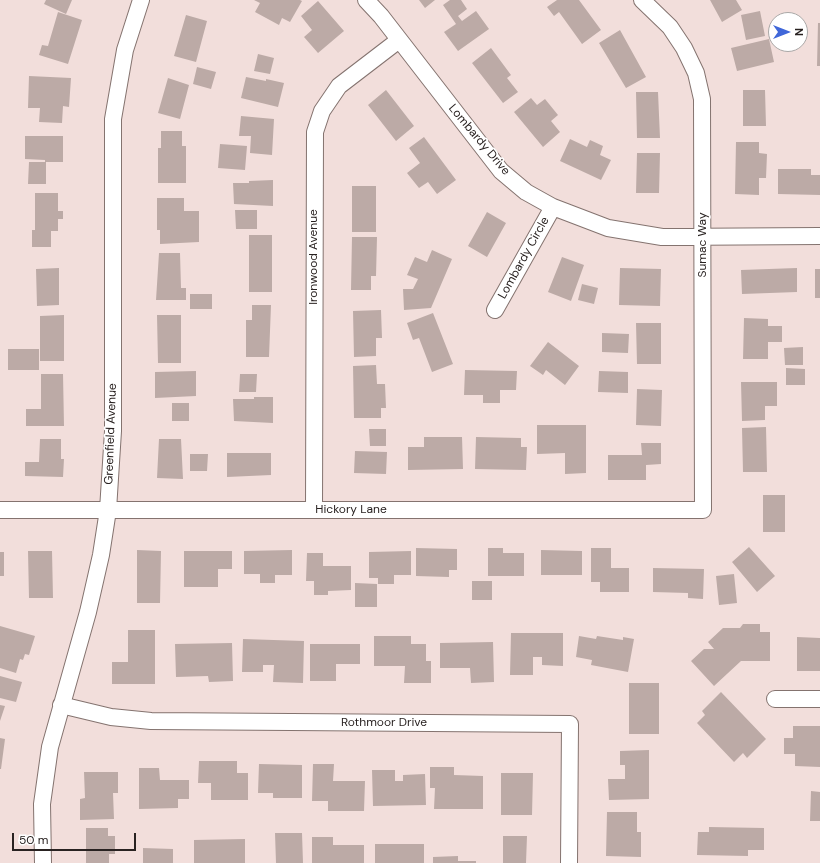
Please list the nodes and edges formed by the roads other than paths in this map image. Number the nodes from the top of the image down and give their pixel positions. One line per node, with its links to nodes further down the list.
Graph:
1 (141, 0): 10 (street, Greenfield Avenue)
2 (366, 0): 4 (street, Lombardy Drive)
3 (642, 0): 7 (street, Sumac Way)
4 (399, 40): 5 (street, Lombardy Drive); 11 (street, Ironwood Avenue)
5 (552, 207): 7 (street, Lombardy Drive); 8 (street, Lombardy Circle)
6 (820, 236): 7 (street, Lombardy Drive)
7 (703, 238): 12 (street, Sumac Way)
8 (495, 310)
9 (0, 510): 10 (street, Hickory Lane)
10 (108, 510): 11 (street, Hickory Lane); 15 (street, Greenfield Avenue)
11 (314, 510): 12 (street, Hickory Lane)
12 (703, 510)
13 (775, 699): 14 (street)
14 (820, 699)
15 (60, 705): 16 (street, Greenfield Avenue); 17 (street, Rothmoor Drive)
16 (43, 863)
17 (569, 863)

